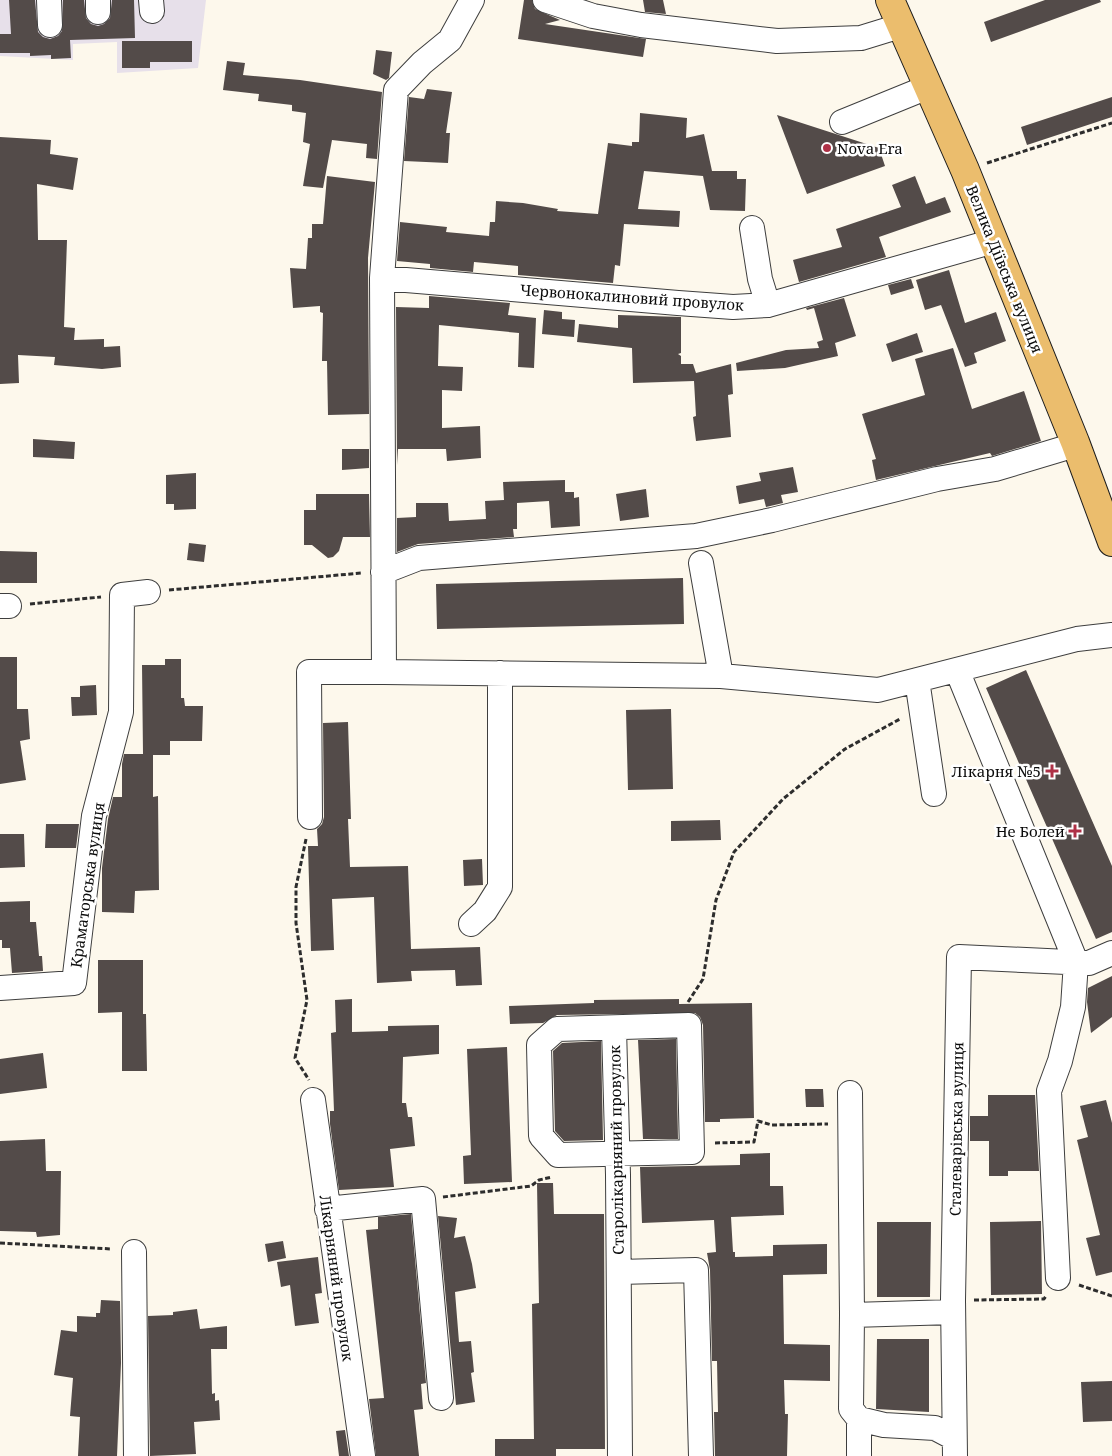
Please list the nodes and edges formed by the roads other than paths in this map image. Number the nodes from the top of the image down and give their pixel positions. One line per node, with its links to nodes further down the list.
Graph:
1 (49, 0): 6 (street)
2 (472, 0): 12 (street)
3 (545, 0): 5 (street)
4 (890, 0): 7 (main road, Велика Діївська вулиця)
5 (594, 8): 7 (street)
6 (50, 25)
7 (900, 26): 8 (main road, Велика Діївська вулиця)
8 (928, 87): 9 (street); 11 (main road, Велика Діївська вулиця)
9 (842, 122)
10 (752, 228): 13 (street)
11 (994, 241): 13 (street, Червонокалиновий провулок); 14 (main road, Велика Діївська вулиця)
12 (382, 278): 13 (street, Червонокалиновий провулок); 17 (street)
13 (768, 305)
14 (1075, 442): 15 (main road, Велика Діївська вулиця); 17 (street)
15 (1112, 542)
16 (701, 563): 23 (street)
17 (383, 572): 21 (street)
18 (148, 592): 30 (street, Краматорська вулиця)
19 (1112, 635): 20 (street)
20 (957, 670): 24 (street); 29 (street)
21 (384, 672): 22 (street); 26 (street)
22 (500, 673): 23 (street); 27 (street)
23 (722, 676): 24 (street)
24 (917, 680): 25 (street)
25 (934, 794)
26 (310, 817)
27 (471, 924)
28 (1112, 953): 29 (street, Сталеварівська вулиця)
29 (1076, 962): 38 (street); 39 (street, Сталеварівська вулиця)
30 (0, 988)
31 (614, 1028): 34 (street, Старолікарняний провулок); 34 (street); 34 (street)
32 (850, 1094): 40 (street)
33 (313, 1100): 35 (street, Лікарняний провулок)
34 (618, 1154): 37 (street, Старолікарняний провулок)
35 (327, 1209): 41 (street); 45 (street, Лікарняний провулок)
36 (134, 1252): 44 (street)
37 (619, 1272): 46 (street, Старолікарняний провулок); 47 (street, Старолікарняний провулок)
38 (1058, 1278)
39 (953, 1306): 40 (street); 43 (street, Сталеварівська вулиця)
40 (852, 1315): 42 (street)
41 (442, 1398)
42 (859, 1418): 43 (street); 48 (street)
43 (955, 1447)
44 (136, 1456)
45 (363, 1456)
46 (620, 1456)
47 (701, 1456)
48 (859, 1456)

